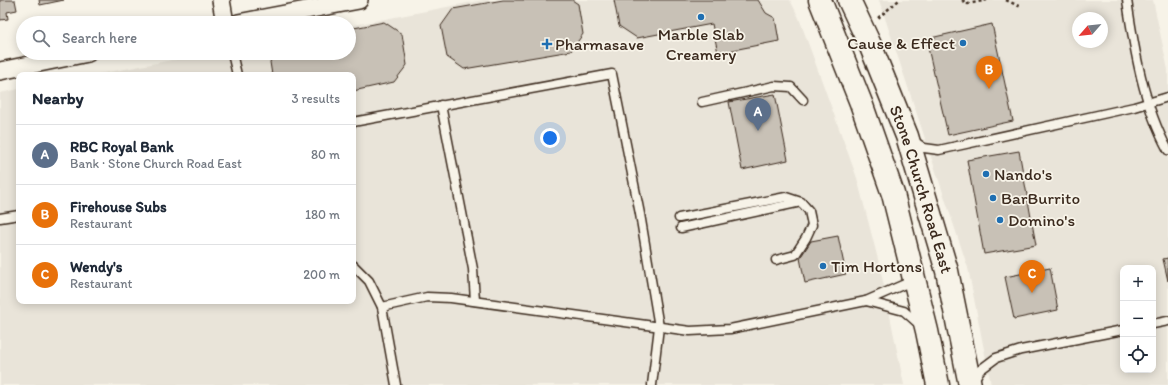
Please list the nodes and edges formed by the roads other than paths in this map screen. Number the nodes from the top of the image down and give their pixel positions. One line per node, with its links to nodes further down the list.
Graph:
1 (221, 0): 6 (street)
2 (359, 0): 7 (street)
3 (820, 0): 27 (main road, Stone Church Road East)
4 (849, 0): 18 (main road, Stone Church Road East)
5 (1128, 0): 15 (lane)
6 (224, 16)
7 (275, 16)
8 (54, 60): 10 (street)
9 (234, 60): 11 (lane)
10 (0, 71)
11 (236, 72)
12 (1168, 97): 15 (lane)
13 (803, 100): 14 (lane)
14 (702, 102)
15 (1148, 104): 18 (lane); 19 (lane)
16 (441, 105): 17 (lane); 28 (lane); 33 (lane)
17 (356, 121)
18 (907, 136): 34 (main road, Stone Church Road East)
19 (1168, 150)
20 (801, 202): 23 (lane); 24 (lane); 25 (lane)
21 (16, 215): 22 (lane)
22 (0, 218)
23 (679, 218)
24 (681, 228)
25 (776, 260)
26 (356, 268): 30 (lane)
27 (914, 280): 29 (lane); 34 (main road); 36 (main road, Stone Church Road East)
28 (475, 301): 30 (lane); 33 (lane)
29 (866, 302): 33 (lane); 36 (lane)
30 (382, 307): 37 (lane)
31 (1168, 321): 32 (lane)
32 (1156, 323)
33 (659, 326): 38 (lane)
34 (958, 326): 40 (main road, Stone Church Road East)
35 (1120, 331): 40 (lane)
36 (927, 332): 39 (main road, Stone Church Road East)
37 (396, 385)
38 (652, 385)
39 (938, 385)
40 (970, 385)

